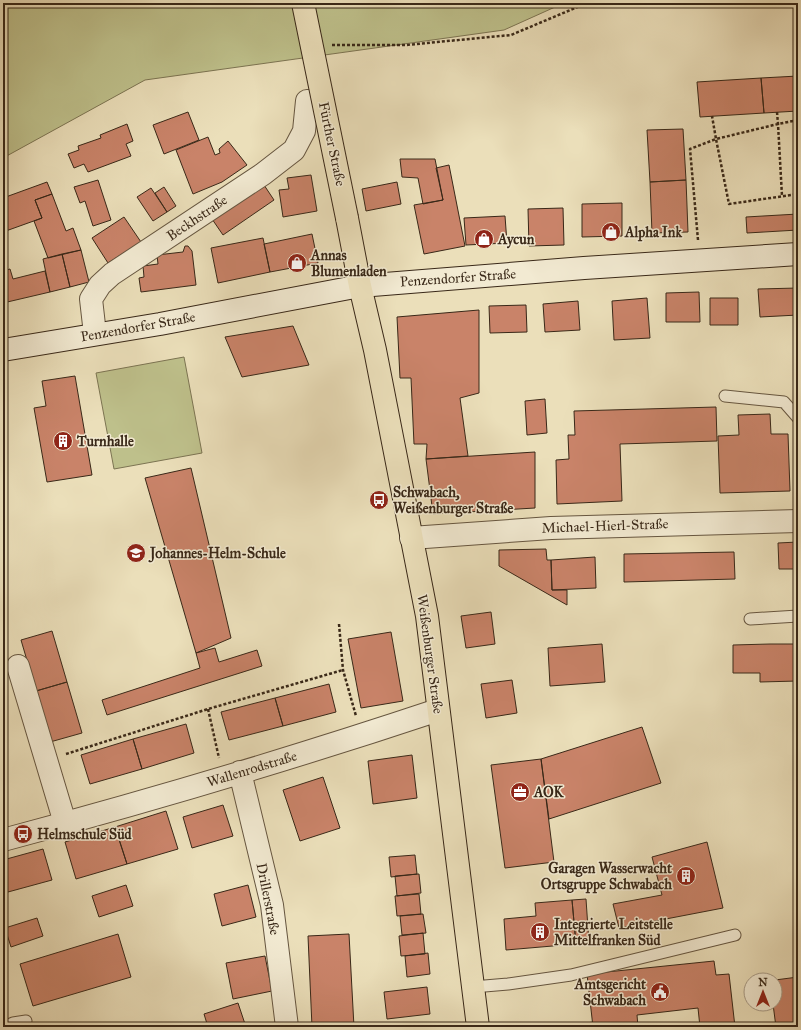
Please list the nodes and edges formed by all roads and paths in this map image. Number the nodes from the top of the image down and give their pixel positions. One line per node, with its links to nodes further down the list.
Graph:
1 (303, 3): 14 (main road, Fürther Straße, bridge)
2 (587, 3): 3 (path)
3 (331, 45)
4 (307, 101): 15 (street, Beckhstraße)
5 (776, 112): 8 (path)
6 (712, 116): 9 (path)
7 (798, 120): 8 (path)
8 (778, 124): 9 (path); 11 (path)
9 (716, 139): 11 (path); 13 (path)
10 (798, 194): 11 (path)
11 (782, 196)
12 (798, 254): 13 (street, Penzendorfer Straße)
13 (700, 261): 14 (street, Penzendorfer Straße)
14 (360, 286): 15 (street, Penzendorfer Straße); 20 (main road, Weißenburger Straße)
15 (94, 334): 16 (street, Penzendorfer Straße)
16 (3, 350)
17 (725, 396): 18 (lane)
18 (798, 418)
19 (798, 521): 20 (street, Michael-Hierl-Straße)
20 (411, 538): 27 (main road, Weißenburger Straße)
21 (798, 616): 22 (lane)
22 (750, 619)
23 (339, 624): 25 (path)
24 (18, 666): 29 (street)
25 (344, 670): 26 (path); 28 (path)
26 (208, 709): 29 (path); 30 (path)
27 (438, 710): 28 (street, Wallenrodstraße); 34 (main road, Weißenburger Straße)
28 (362, 735): 30 (street, Wallenrodstraße)
29 (46, 760): 31 (street)
30 (232, 775): 31 (street, Wallenrodstraße); 38 (street, Drillerstraße)
31 (65, 823): 32 (street, Wallenrodstraße)
32 (3, 840)
33 (735, 935): 34 (lane)
34 (473, 987): 39 (main road, Weißenburger Straße)
35 (26, 1021): 37 (lane)
36 (592, 1023): 40 (path)
37 (4, 1027)
38 (287, 1027)
39 (478, 1027)
40 (555, 1027)

